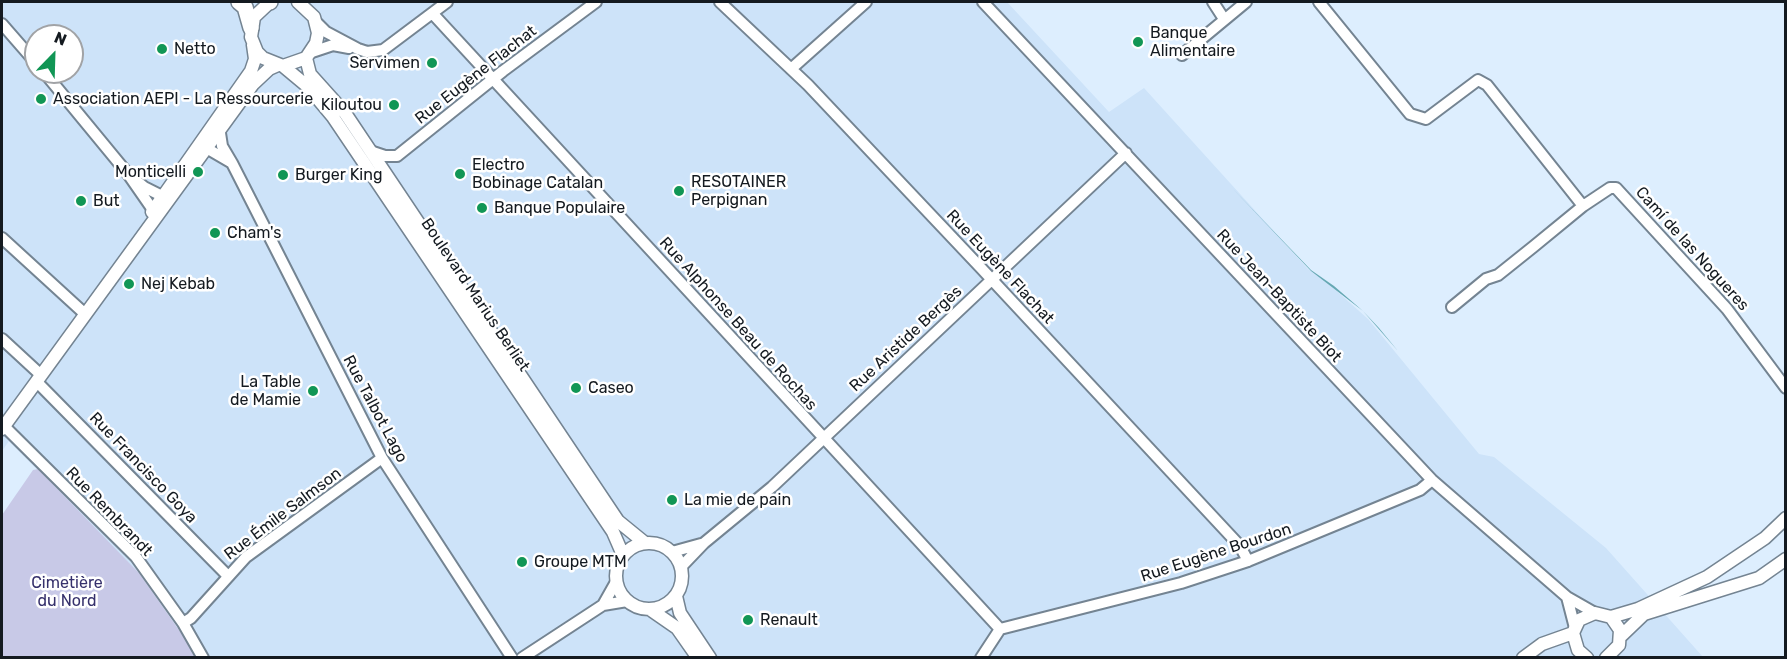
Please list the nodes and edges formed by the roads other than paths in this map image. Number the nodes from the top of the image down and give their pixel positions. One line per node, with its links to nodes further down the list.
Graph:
1 (239, 2): 17 (highway)
2 (270, 2): 17 (main road)
3 (298, 2): 15 (main road)
4 (315, 2): 15 (main road)
5 (447, 2): 13 (street)
6 (596, 2): 25 (street, Rue Eugène Flachat)
7 (720, 2): 24 (street, Rue Eugène Flachat)
8 (866, 2): 24 (street)
9 (984, 2): 31 (street, Rue Jean-Baptiste Biot)
10 (1213, 2): 14 (street)
11 (1246, 2): 14 (street)
12 (1319, 2): 35 (street)
13 (432, 14): 20 (street); 25 (street, Rue Alphonse Beau de Rochas)
14 (1224, 19): 22 (street)
15 (316, 20): 20 (street); 21 (main road)
16 (2, 24): 19 (street)
17 (251, 28): 18 (main road)
18 (253, 45): 23 (main road, Boulevard Marius Berliet); 27 (main road)
19 (24, 49)
20 (358, 49): 21 (street)
21 (309, 55): 23 (main road); 30 (main road, Boulevard Marius Berliet)
22 (1182, 55)
23 (281, 65): 28 (main road); 52 (main road, Boulevard Marius Berliet)
24 (791, 69): 38 (street, Rue Eugène Flachat)
25 (493, 78): 30 (street, Rue Eugène Flachat); 45 (street, Rue Alphonse Beau de Rochas)
26 (54, 84): 33 (street)
27 (226, 107): 29 (street); 34 (main road)
28 (219, 133): 29 (main road); 32 (street, Rue Talbot Lago)
29 (208, 149): 32 (street); 34 (main road)
30 (370, 151): 49 (main road, Boulevard Marius Berliet)
31 (1126, 153): 38 (street, Rue Aristide Bergès); 47 (street, Rue Jean-Baptiste Biot)
32 (232, 163): 46 (street, Rue Talbot Lago)
33 (128, 174): 34 (street); 34 (street)
34 (160, 205): 37 (main road); 37 (main road)
35 (1583, 206): 39 (street); 43 (street, Camí de las Nogueres)
36 (2, 237): 40 (street)
37 (116, 272): 40 (main road)
38 (991, 280): 45 (street, Rue Aristide Bergès); 54 (street, Rue Eugène Flachat)
39 (1452, 307)
40 (84, 313): 42 (main road)
41 (2, 339): 42 (street, Rue Francisco Goya)
42 (39, 378): 44 (main road); 56 (street, Rue Francisco Goya)
43 (1785, 388)
44 (3, 427): 65 (street, Rue Rembrandt)
45 (822, 439): 50 (street, Rue Aristide Bergès); 66 (street, Rue Alphonse Beau de Rochas)
46 (382, 458): 56 (street, Rue Émile Salmson); 72 (street, Rue Talbot Lago)
47 (1432, 480): 54 (street, Rue Eugène Bourdon); 59 (street, Rue Jean-Baptiste Biot)
48 (1785, 518): 64 (main road)
49 (645, 543): 51 (main road); 52 (main road)
50 (704, 543): 51 (street, Rue Aristide Bergès); 55 (street, Rue Aristide Bergès)
51 (672, 552): 55 (main road)
52 (623, 555): 57 (main road)
53 (1785, 559): 68 (main road)
54 (1248, 561): 66 (street, Rue Eugène Bourdon)
55 (681, 567): 58 (main road)
56 (227, 575): 65 (street, Rue Émile Salmson)
57 (616, 582): 60 (main road); 61 (street)
58 (676, 596): 62 (main road); 75 (main road)
59 (1567, 597): 63 (street, Rue Jean-Baptiste Biot); 67 (street)
60 (627, 601): 61 (street); 62 (main road)
61 (603, 605): 73 (street)
62 (651, 610): 74 (main road)
63 (1594, 613): 64 (main road); 67 (main road)
64 (1611, 617): 68 (main road)
65 (183, 623): 71 (street, Rue Rembrandt)
66 (1000, 629): 76 (street)
67 (1574, 630): 69 (main road); 77 (main road)
68 (1620, 637): 70 (main road)
69 (1583, 654): 77 (main road)
70 (1613, 655)
71 (203, 657)
72 (512, 657)
73 (522, 657)
74 (698, 657)
75 (710, 657)
76 (981, 657)
77 (1524, 657)

